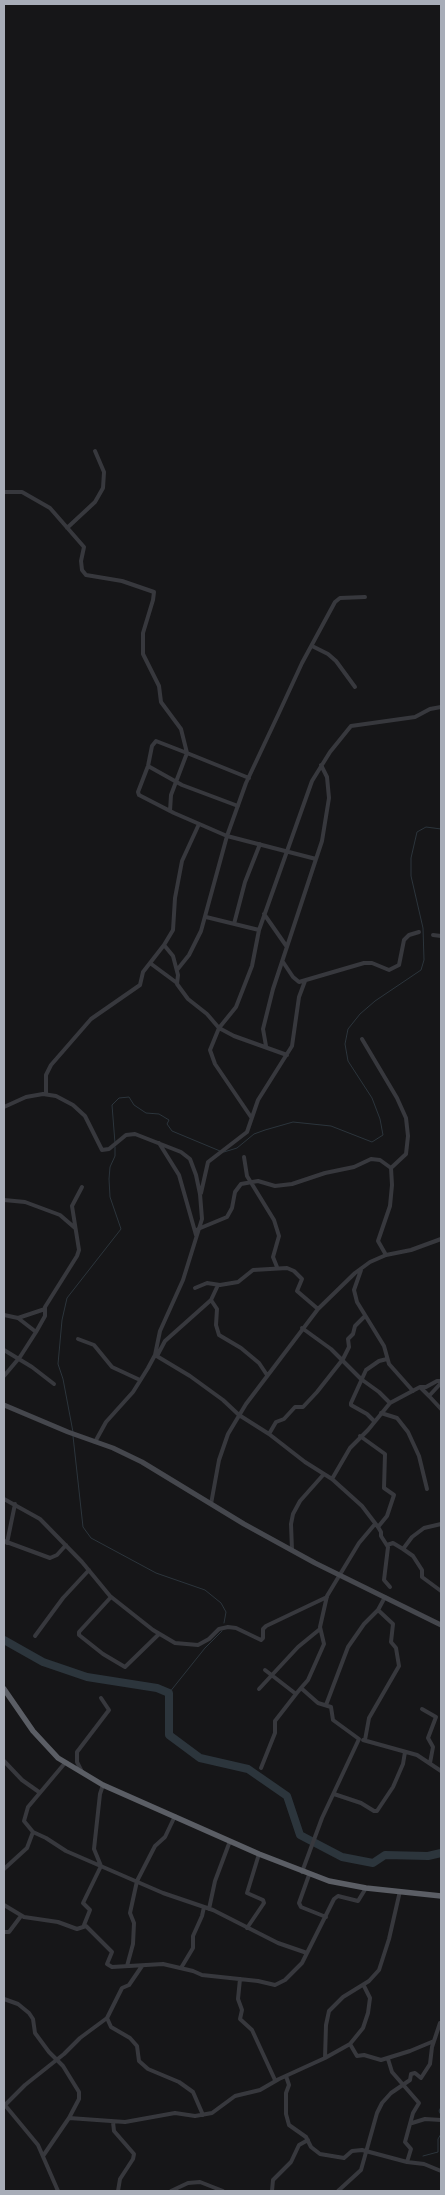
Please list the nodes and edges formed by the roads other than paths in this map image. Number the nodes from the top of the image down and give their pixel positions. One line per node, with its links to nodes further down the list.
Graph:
1 (95, 451): 3 (street)
2 (4, 492): 3 (street)
3 (67, 528): 8 (street)
4 (365, 596): 5 (street)
5 (312, 646): 6 (street); 11 (street)
6 (355, 687)
7 (441, 707): 9 (street)
8 (187, 754): 10 (street); 11 (street); 12 (street)
9 (321, 765): 18 (street); 19 (street)
10 (148, 766): 12 (street); 14 (street)
11 (249, 778): 13 (street)
12 (176, 780): 13 (street); 14 (street)
13 (238, 806): 16 (street)
14 (170, 811): 15 (street)
15 (200, 824): 16 (street); 27 (street)
16 (227, 836): 17 (street); 21 (street)
17 (260, 844): 18 (street); 22 (street)
18 (287, 851): 19 (street); 20 (street)
19 (316, 859): 28 (street)
20 (264, 914): 23 (street); 28 (street)
21 (206, 917): 22 (street); 31 (street)
22 (234, 924): 23 (street)
23 (259, 930): 34 (street)
24 (419, 932): 32 (street)
25 (433, 935): 26 (street)
26 (441, 936)
27 (164, 945): 30 (street); 31 (street)
28 (287, 947): 29 (street)
29 (283, 962): 32 (street); 36 (street)
30 (150, 963): 33 (street); 38 (street)
31 (177, 970): 33 (street)
32 (305, 981): 37 (street)
33 (177, 984): 34 (street)
34 (219, 1028): 36 (street); 40 (street)
35 (362, 1039): 43 (street)
36 (266, 1046): 37 (street)
37 (287, 1054): 40 (street)
38 (46, 1094): 39 (street); 41 (street)
39 (4, 1107)
40 (251, 1116): 46 (street)
41 (159, 1143): 46 (street); 50 (street)
42 (244, 1157): 44 (street)
43 (391, 1168): 44 (street); 52 (street)
44 (251, 1182): 49 (street); 53 (street)
45 (82, 1187): 48 (street)
46 (200, 1194): 49 (street)
47 (4, 1200): 48 (street)
48 (75, 1228): 58 (street)
49 (198, 1228): 50 (street)
50 (196, 1235): 67 (street)
51 (441, 1239): 52 (street)
52 (386, 1255): 54 (street)
53 (277, 1267): 55 (street); 59 (street)
54 (361, 1269): 59 (street); 61 (street)
55 (218, 1285): 56 (street); 57 (street)
56 (196, 1288)
57 (211, 1300): 67 (street); 71 (street)
58 (45, 1308): 62 (street); 64 (street)
59 (318, 1309): 63 (street)
60 (4, 1315): 62 (street)
61 (365, 1316): 69 (street); 70 (street)
62 (18, 1318): 64 (street)
63 (302, 1328): 69 (street); 71 (street)
64 (36, 1332): 68 (street)
65 (78, 1339): 74 (street)
66 (4, 1350): 68 (street)
67 (156, 1355): 74 (street); 84 (street)
68 (18, 1359): 72 (street); 76 (street)
69 (343, 1359): 73 (street); 86 (street)
70 (387, 1359): 73 (street); 78 (street)
71 (267, 1375): 84 (street)
72 (4, 1376)
73 (361, 1379): 80 (street); 85 (street)
74 (140, 1380): 88 (street)
75 (441, 1382): 77 (street); 79 (street)
76 (54, 1384)
77 (420, 1387): 78 (street); 79 (street)
78 (413, 1391): 80 (street)
79 (429, 1396): 82 (street)
80 (390, 1403): 83 (street)
81 (4, 1405): 88 (main road)
82 (441, 1409)
83 (381, 1413): 85 (street); 91 (street)
84 (239, 1416): 86 (street); 94 (street)
85 (374, 1421): 87 (street)
86 (269, 1434): 89 (street)
87 (360, 1436): 90 (street); 96 (street)
88 (96, 1442): 94 (main road)
89 (324, 1474): 90 (street); 101 (street)
90 (332, 1479): 96 (street)
91 (427, 1489)
92 (4, 1499): 93 (street)
93 (15, 1504): 97 (street); 98 (street)
94 (211, 1504): 101 (main road)
95 (441, 1524): 100 (street)
96 (376, 1526): 99 (street); 103 (street)
97 (6, 1542): 98 (street)
98 (66, 1545): 102 (street)
99 (387, 1545): 100 (street); 104 (street)
100 (402, 1548): 105 (street)
101 (292, 1550): 103 (main road)
102 (89, 1570): 107 (street); 113 (street)
103 (340, 1574): 106 (main road); 108 (street)
104 (390, 1587)
105 (441, 1590)
106 (385, 1596): 109 (street); 110 (main road)
107 (111, 1597): 112 (street); 112 (street)
108 (327, 1598): 111 (street); 112 (street)
109 (378, 1610): 121 (street); 124 (street)
110 (441, 1624)
111 (320, 1629): 115 (street); 116 (street)
112 (159, 1634)
113 (35, 1636)
114 (265, 1670): 115 (street)
115 (271, 1676): 118 (street); 119 (street)
116 (301, 1688): 119 (street); 121 (street)
117 (4, 1689): 127 (highway)
118 (259, 1689)
119 (296, 1694): 129 (street)
120 (101, 1698): 131 (street)
121 (326, 1706): 123 (street)
122 (422, 1709): 128 (street)
123 (359, 1739): 124 (street); 134 (street)
124 (365, 1740): 125 (street)
125 (405, 1752): 128 (street); 134 (street)
126 (4, 1761): 133 (street)
127 (65, 1763): 131 (highway); 133 (street)
128 (430, 1763): 130 (street)
129 (262, 1768)
130 (441, 1771)
131 (83, 1774): 132 (highway)
132 (103, 1785): 135 (highway); 139 (street)
133 (39, 1792): 136 (street)
134 (334, 1794): 141 (street)
135 (175, 1816): 137 (highway); 143 (street)
136 (33, 1832): 139 (street); 140 (street)
137 (230, 1841): 138 (highway); 148 (street)
138 (259, 1854): 141 (highway); 152 (street)
139 (101, 1866): 143 (street); 151 (street)
140 (4, 1870)
141 (302, 1872): 142 (highway)
142 (309, 1875): 144 (highway); 150 (street)
143 (137, 1880): 148 (street); 155 (street)
144 (366, 1888): 145 (highway); 150 (street)
145 (400, 1891): 146 (highway); 159 (street)
146 (441, 1896)
147 (4, 1905): 149 (street)
148 (206, 1908): 152 (street); 157 (street)
149 (21, 1916): 151 (street); 153 (street)
150 (326, 1917): 154 (street)
151 (84, 1925): 155 (street)
152 (247, 1928): 154 (street)
153 (4, 1932)
154 (307, 1953): 158 (street)
155 (127, 1966): 156 (street)
156 (142, 1966): 157 (street); 162 (street)
157 (181, 1968): 158 (street)
158 (240, 1979): 170 (street)
159 (364, 1986): 165 (street); 166 (street)
160 (5, 1999): 161 (street); 167 (street)
161 (4, 2005)
162 (108, 2018): 167 (street); 173 (street)
163 (440, 2023): 164 (street)
164 (434, 2041): 168 (street); 171 (street)
165 (350, 2044): 166 (street); 168 (street)
166 (325, 2058): 169 (street)
167 (57, 2059): 172 (street); 174 (street)
168 (388, 2059): 171 (street)
169 (286, 2076): 170 (street); 178 (street)
170 (275, 2080): 173 (street)
171 (403, 2085): 177 (street); 179 (street)
172 (4, 2104): 180 (street)
173 (203, 2115): 176 (street)
174 (68, 2118): 176 (street); 180 (street)
175 (441, 2120): 177 (street)
176 (113, 2122): 184 (street)
177 (412, 2123): 181 (street)
178 (308, 2140): 179 (street); 187 (street)
179 (366, 2152): 181 (street); 188 (street)
180 (43, 2156): 183 (street)
181 (407, 2162): 182 (street)
182 (441, 2171)
183 (58, 2191)
184 (118, 2191)
185 (171, 2191): 186 (street)
186 (223, 2191)
187 (272, 2191)
188 (338, 2191)

